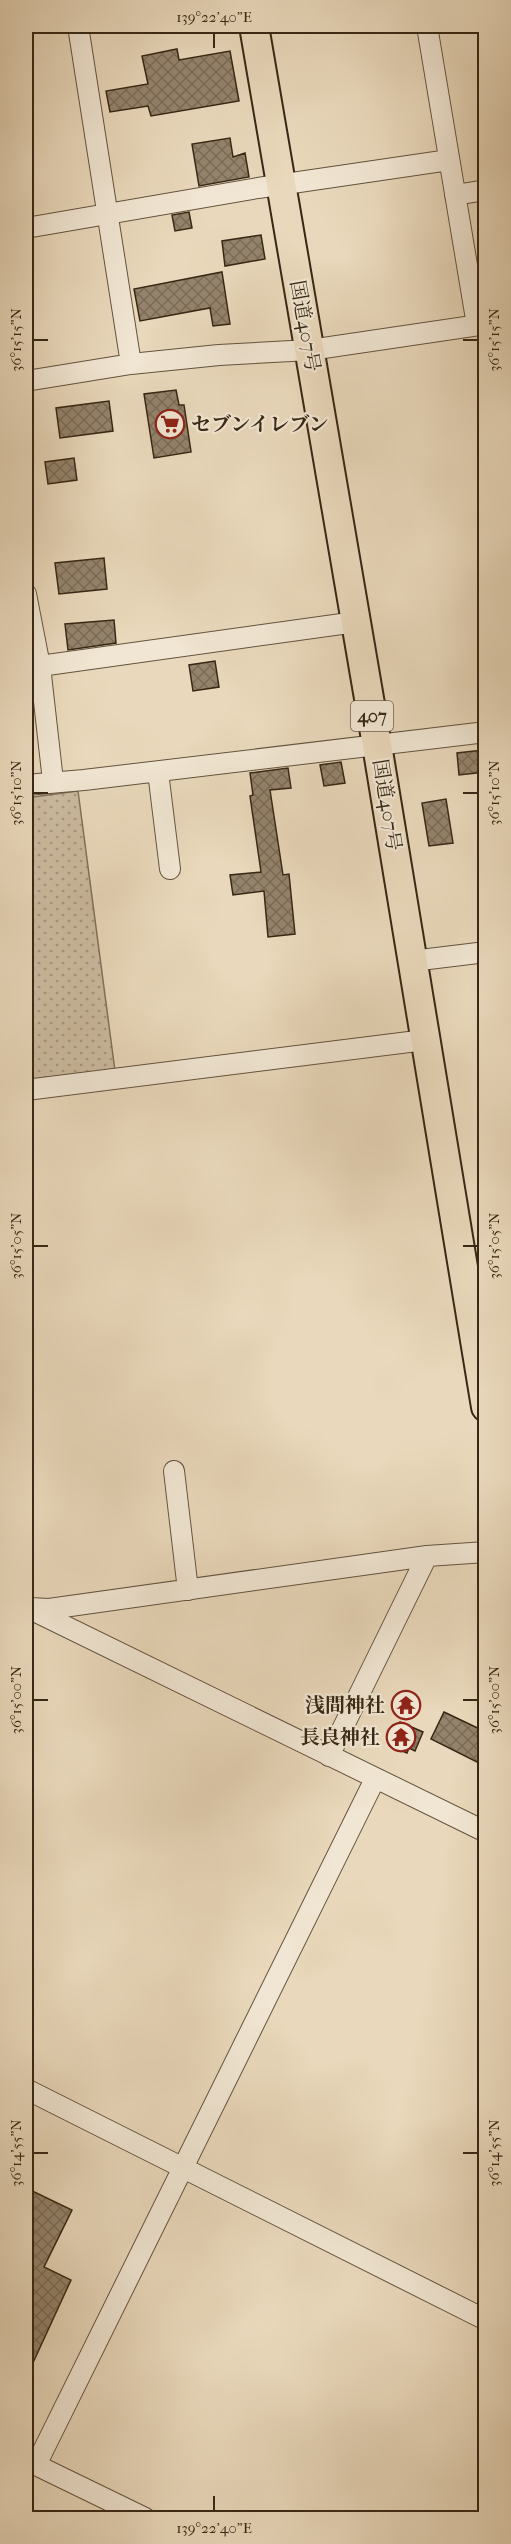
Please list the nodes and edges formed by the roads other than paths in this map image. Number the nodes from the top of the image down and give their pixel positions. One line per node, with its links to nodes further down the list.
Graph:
1 (78, 26): 8 (street)
2 (254, 26): 5 (highway, 国道407号 / 407)
3 (427, 26): 4 (street)
4 (449, 159): 5 (street); 7 (street)
5 (281, 184): 8 (street); 11 (highway, 国道407号 / 407)
6 (486, 190): 7 (street)
7 (455, 195): 10 (street)
8 (108, 214): 9 (street); 12 (street)
9 (26, 228)
10 (481, 324): 11 (street)
11 (310, 350): 12 (street); 15 (highway, 国道407号 / 407)
12 (131, 364): 13 (street)
13 (26, 381)
14 (26, 594): 16 (street)
15 (356, 622): 16 (street); 18 (highway, 国道407号 / 407)
16 (40, 666): 20 (street)
17 (486, 732): 18 (street)
18 (377, 745): 19 (street); 24 (highway, 国道407号 / 407)
19 (158, 772): 20 (street); 22 (street)
20 (53, 782): 21 (street)
21 (26, 785)
22 (170, 869)
23 (486, 952): 24 (street)
24 (412, 961): 25 (highway, 国道407号 / 407)
25 (425, 1040): 26 (street); 27 (highway, 国道407号 / 407)
26 (26, 1090)
27 (486, 1407)
28 (174, 1471): 31 (street)
29 (486, 1552): 30 (street)
30 (427, 1556): 31 (street); 33 (street)
31 (188, 1590): 32 (street)
32 (26, 1607): 33 (street)
33 (329, 1756): 34 (street)
34 (375, 1779): 35 (street); 37 (street)
35 (486, 1832)
36 (26, 2090): 37 (street)
37 (184, 2168): 38 (street); 39 (street)
38 (486, 2320)
39 (145, 2518)

